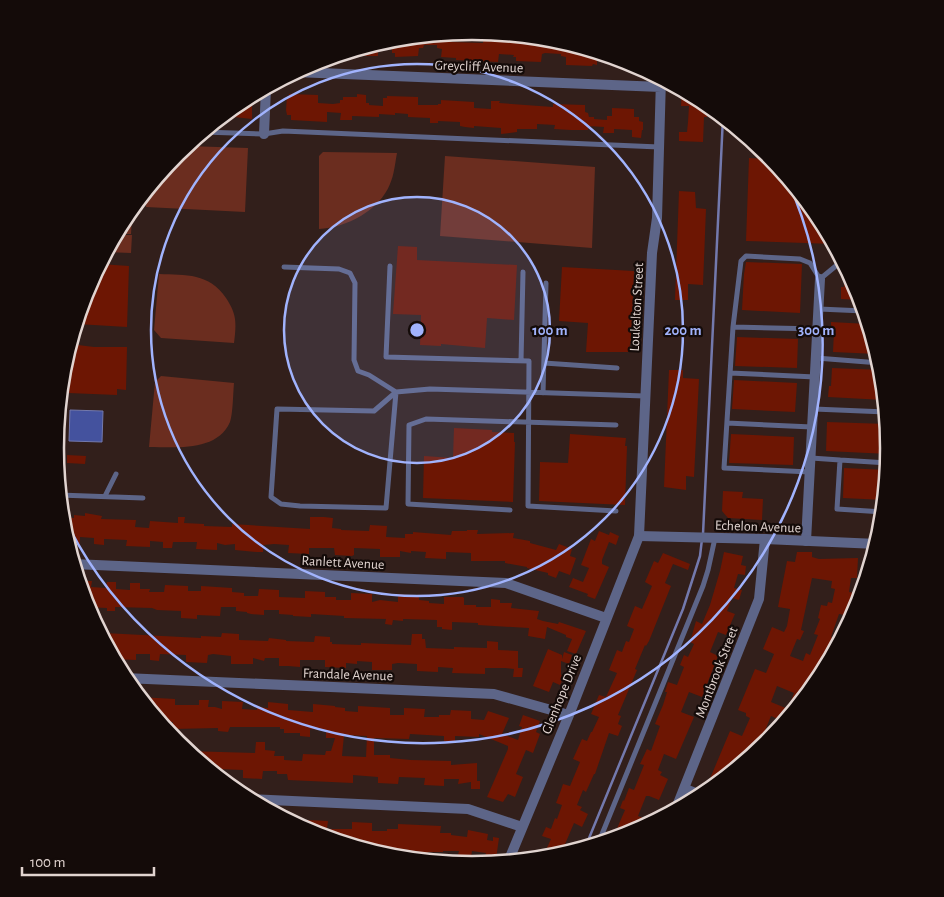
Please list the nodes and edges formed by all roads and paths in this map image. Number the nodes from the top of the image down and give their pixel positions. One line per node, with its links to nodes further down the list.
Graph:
1 (313, 73): 2 (street, Greycliff Avenue)
2 (654, 83)
3 (661, 86): 7 (street, Loukelton Street)
4 (266, 96): 6 (street)
5 (213, 132): 6 (lane)
6 (264, 134): 7 (lane)
7 (660, 147): 28 (street, Loukelton Street)
8 (837, 265): 12 (lane)
9 (390, 266): 19 (lane)
10 (284, 267): 25 (lane)
11 (523, 272): 19 (lane)
12 (820, 279): 14 (street); 16 (lane)
13 (546, 283): 21 (lane)
14 (819, 309): 15 (lane); 17 (street)
15 (856, 311)
16 (733, 326): 17 (lane); 23 (lane)
17 (818, 329): 18 (street)
18 (816, 358): 20 (lane); 24 (street)
19 (521, 361): 26 (lane)
20 (871, 362)
21 (544, 363): 22 (lane); 27 (lane)
22 (617, 368)
23 (730, 373): 24 (lane); 32 (lane)
24 (815, 377): 29 (street)
25 (396, 392): 25 (lane); 26 (lane)
26 (529, 393): 27 (lane); 31 (lane)
27 (543, 393): 28 (lane)
28 (645, 396): 46 (street, Loukelton Street)
29 (814, 409): 30 (lane); 34 (street)
30 (879, 412)
31 (529, 421): 33 (lane); 43 (lane); 44 (lane)
32 (727, 423): 34 (lane); 38 (lane)
33 (616, 425)
34 (813, 427): 35 (street)
35 (811, 458): 36 (lane); 38 (street)
36 (840, 460): 37 (lane); 45 (lane)
37 (880, 462)
38 (810, 472): 49 (street)
39 (116, 474): 41 (lane)
40 (66, 495): 41 (lane)
41 (105, 496): 42 (lane)
42 (143, 498)
43 (510, 510)
44 (616, 511)
45 (876, 512)
46 (639, 536): 47 (street, Echelon Avenue); 52 (street, Glenhope Drive)
47 (711, 538): 48 (street, Echelon Avenue); 60 (lane)
48 (765, 539): 49 (street, Echelon Avenue); 55 (street, Montbrook Street)
49 (806, 541): 50 (street, Echelon Avenue)
50 (869, 545)
51 (80, 564): 52 (street, Ranlett Avenue)
52 (606, 618): 54 (street, Glenhope Drive)
53 (135, 678): 54 (street, Frandale Avenue)
54 (569, 715): 59 (street, Glenhope Drive)
55 (685, 789): 56 (street); 57 (street, Montbrook Street)
56 (693, 792)
57 (681, 799)
58 (264, 800): 59 (street)
59 (522, 827): 61 (street, Glenhope Drive)
60 (601, 835)
61 (511, 855)

